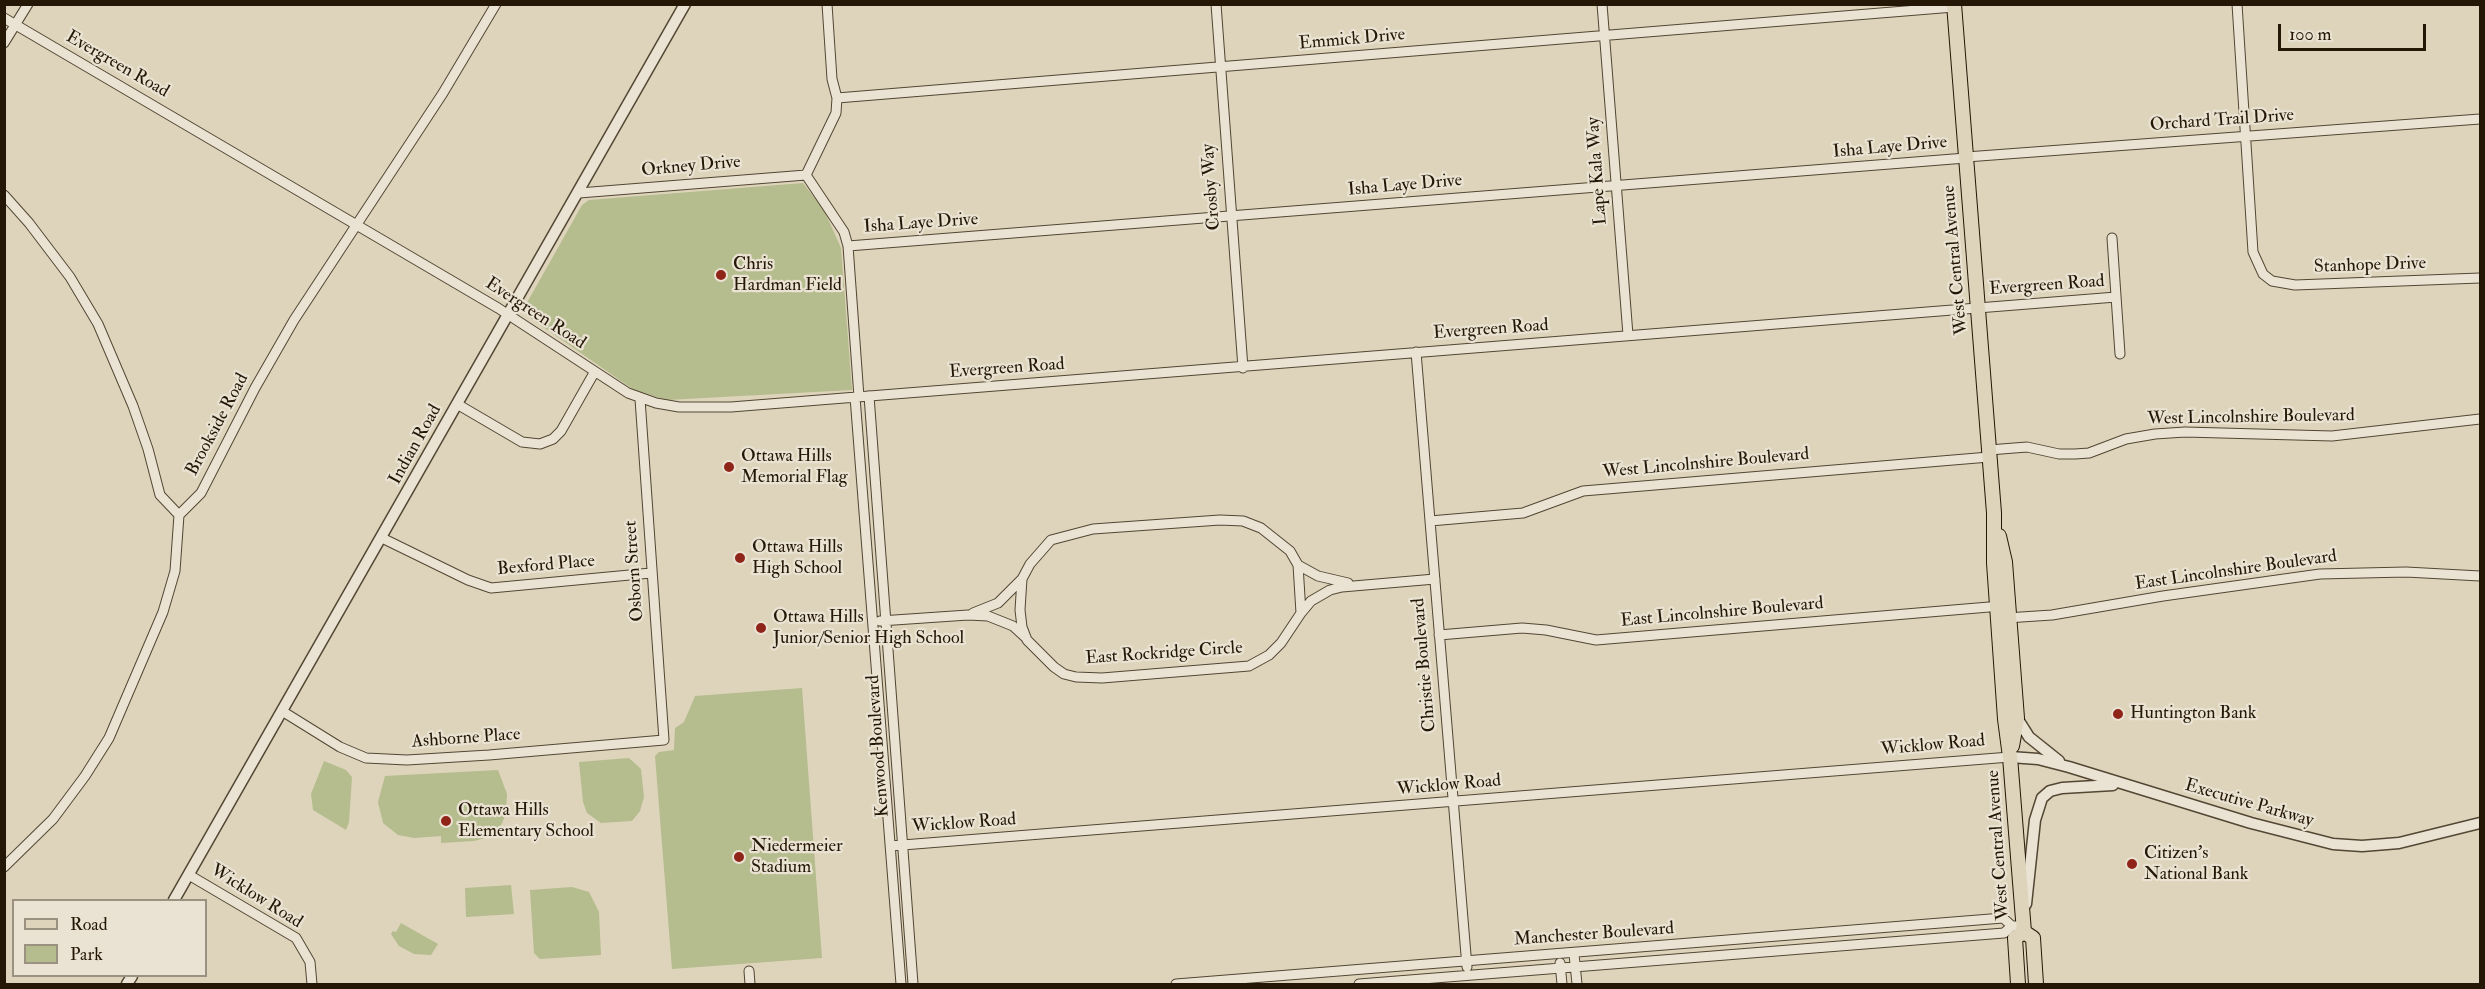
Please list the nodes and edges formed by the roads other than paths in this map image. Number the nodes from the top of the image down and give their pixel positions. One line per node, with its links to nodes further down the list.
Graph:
1 (28, 4): 10 (street)
2 (496, 4): 23 (street, Brookside Road)
3 (685, 4): 20 (street, Indian Road)
4 (827, 4): 14 (street)
5 (1216, 4): 13 (street, Crosby Way)
6 (1602, 4): 11 (street, Lape Kala Way)
7 (2236, 4): 16 (street)
8 (1954, 6): 11 (street, Emmick Drive); 17 (main road, West Central Avenue)
9 (4, 18): 10 (street, Evergreen Road)
10 (16, 24): 12 (street); 23 (street, Evergreen Road)
11 (1605, 35): 13 (street, Emmick Drive); 19 (street, Lape Kala Way)
12 (4, 43)
13 (1221, 67): 14 (street, Emmick Drive); 22 (street, Crosby Way)
14 (837, 98): 18 (street)
15 (2481, 119): 16 (street, Orchard Trail Drive)
16 (2246, 136): 17 (street, Orchard Trail Drive); 26 (street, Stanhope Drive)
17 (1966, 158): 19 (street, Isha Laye Drive); 28 (main road, West Central Avenue)
18 (806, 175): 20 (street, Orkney Drive); 25 (street)
19 (1615, 186): 22 (street, Isha Laye Drive); 30 (street, Lape Kala Way)
20 (579, 193): 29 (street, Indian Road)
21 (4, 195): 41 (street)
22 (1231, 217): 25 (street, Isha Laye Drive); 33 (street, Crosby Way)
23 (357, 225): 29 (street, Evergreen Road); 41 (street, Brookside Road)
24 (2112, 238): 27 (street, Evergreen Road)
25 (848, 246): 36 (street, Kenwood Boulevard)
26 (2481, 278)
27 (2115, 297): 28 (street, Evergreen Road); 32 (street, Evergreen Road)
28 (1977, 308): 30 (street, Evergreen Road); 40 (main road, West Central Avenue)
29 (508, 314): 34 (street, Evergreen Road); 38 (street, Indian Road)
30 (1628, 336): 31 (street, Evergreen Road)
31 (1416, 352): 33 (street, Evergreen Road); 42 (street, Christie Boulevard)
32 (2120, 354)
33 (1242, 368): 35 (street, Evergreen Road)
34 (594, 373): 37 (street, Evergreen Road); 38 (street)
35 (870, 396): 36 (street, Evergreen Road); 53 (street, Kenwood Boulevard)
36 (857, 397): 37 (street, Evergreen Road); 54 (street, Kenwood Boulevard)
37 (640, 399): 45 (street, Osborn Street)
38 (458, 404): 43 (street, Indian Road)
39 (2481, 419): 40 (street, West Lincolnshire Boulevard)
40 (1989, 453): 42 (street, West Lincolnshire Boulevard); 50 (main road, West Central Avenue)
41 (179, 515): 67 (street)
42 (1430, 521): 48 (street, Christie Boulevard)
43 (382, 538): 45 (street, Bexford Place); 57 (street, Indian Road)
44 (1298, 565): 47 (street); 49 (street); 51 (street)
45 (651, 573): 59 (street, Osborn Street)
46 (2481, 576): 50 (street, East Lincolnshire Boulevard)
47 (1022, 579): 52 (street); 56 (street)
48 (1435, 579): 49 (street); 55 (street, Christie Boulevard)
49 (1354, 584): 51 (street, East Rockridge Circle)
50 (2003, 612): 55 (street, East Lincolnshire Boulevard); 58 (main road, West Central Avenue); 60 (main road, West Central Avenue)
51 (1301, 613): 56 (street, East Rockridge Circle)
52 (968, 615): 53 (street); 56 (street, East Rockridge Circle)
53 (886, 621): 54 (street); 65 (street, Kenwood Boulevard)
54 (872, 622): 66 (street, Kenwood Boulevard)
55 (1439, 635): 63 (street, Christie Boulevard)
56 (1027, 640)
57 (282, 711): 59 (street, Ashborne Place); 68 (street, Indian Road)
58 (2017, 718): 60 (main road, West Central Avenue); 61 (street)
59 (664, 741)
60 (2010, 757): 61 (street, Executive Parkway); 63 (street, Wicklow Road); 70 (main road, West Central Avenue)
61 (2069, 767): 62 (street, Executive Parkway)
62 (2124, 785): 64 (street, Executive Parkway); 70 (street)
63 (1453, 802): 65 (street, Wicklow Road); 73 (street, Christie Boulevard)
64 (2481, 824)
65 (903, 844): 66 (street, Wicklow Road); 87 (street, Kenwood Boulevard)
66 (890, 846): 86 (street, Kenwood Boulevard)
67 (4, 867)
68 (189, 875): 69 (street, Indian Road); 84 (street, Wicklow Road)
69 (175, 899)
70 (2020, 928): 72 (street, Manchester Boulevard); 76 (street, Manchester Boulevard); 92 (main road, West Central Avenue); 93 (main road, West Central Avenue)
71 (1560, 954): 72 (street, Manchester Boulevard); 73 (street, Manchester Boulevard); 77 (street)
72 (1574, 954): 76 (street)
73 (1466, 962): 74 (street, Manchester Boulevard); 79 (street, Christie Boulevard)
74 (1414, 966): 75 (street, Manchester Boulevard); 82 (street)
75 (1400, 967): 80 (street, Manchester Boulevard); 83 (street)
76 (1575, 967): 77 (street, Manchester Boulevard); 91 (street)
77 (1561, 968): 79 (street, Manchester Boulevard); 90 (street)
78 (749, 971): 85 (street)
79 (1467, 976): 82 (street, Manchester Boulevard)
80 (1255, 981): 81 (street, Manchester Boulevard)
81 (1241, 982): 88 (street, Manchester Boulevard)
82 (1415, 982): 83 (street, Manchester Boulevard)
83 (1401, 983): 89 (street, Manchester Boulevard)
84 (312, 984)
85 (750, 984)
86 (901, 984)
87 (914, 984)
88 (1176, 984)
89 (1359, 984)
90 (1562, 984)
91 (1576, 984)
92 (2018, 984)
93 (2036, 984)

